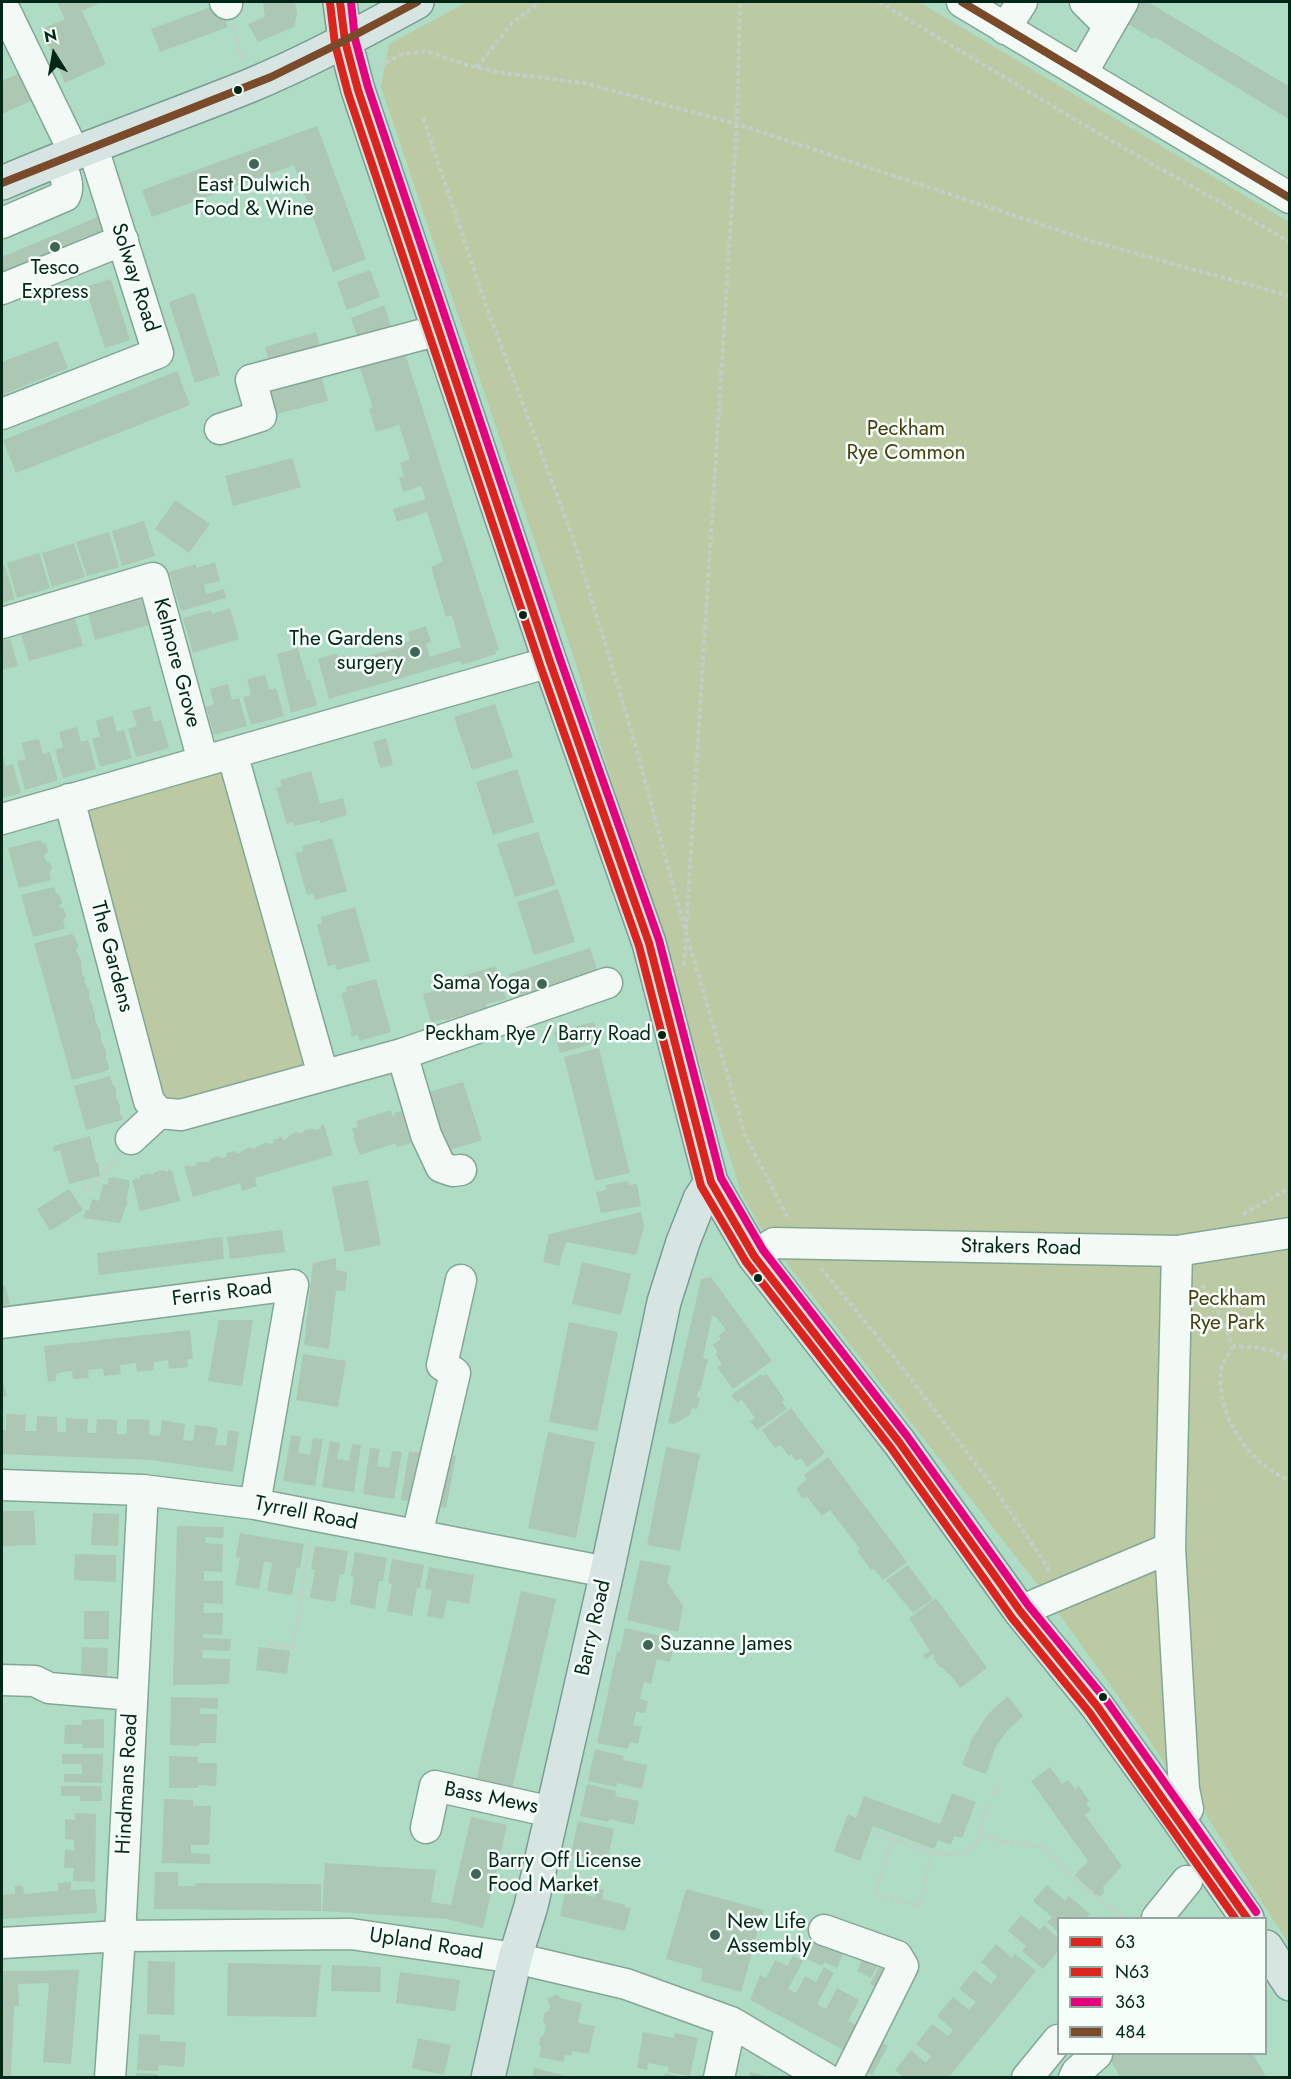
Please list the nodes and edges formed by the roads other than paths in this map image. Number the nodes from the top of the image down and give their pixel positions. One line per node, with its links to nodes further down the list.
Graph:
1 (340, 2): 9 (main road)
2 (417, 2): 9 (main road)
3 (962, 2): 8 (street)
4 (1022, 2): 8 (street)
5 (1085, 2): 7 (street)
6 (2, 3): 11 (street)
7 (1116, 14): 10 (street)
8 (1005, 28): 10 (street)
9 (345, 41): 11 (main road); 17 (main road)
10 (1082, 73): 13 (street)
11 (75, 152): 12 (main road); 14 (street); 15 (street, Solway Road)
12 (2, 183)
13 (1290, 198)
14 (2, 223)
15 (123, 240): 16 (street); 18 (street, Solway Road)
16 (2, 289)
17 (439, 330): 19 (street); 21 (main road)
18 (2, 414)
19 (220, 429)
20 (2, 623): 23 (street, Kelmore Grove)
21 (550, 663): 22 (street); 32 (main road)
22 (232, 753): 23 (street); 28 (street)
23 (203, 761): 24 (street)
24 (69, 799): 25 (street); 29 (street, The Gardens)
25 (2, 819)
26 (607, 983): 27 (street)
27 (402, 1053): 28 (street); 31 (street)
28 (323, 1075): 29 (street)
29 (159, 1113): 30 (street)
30 (132, 1139)
31 (461, 1170)
32 (711, 1182): 35 (main road); 43 (main road, Barry Road)
33 (1290, 1233): 34 (street, Strakers Road)
34 (1177, 1251): 35 (street, Strakers Road); 42 (street)
35 (754, 1256): 44 (main road)
36 (461, 1280): 41 (street)
37 (2, 1323): 40 (street, Ferris Road)
38 (2, 1485): 39 (street, Tyrrell Road)
39 (143, 1490): 40 (street, Tyrrell Road); 46 (street, Hindmans Road)
40 (255, 1504): 41 (street, Tyrrell Road)
41 (417, 1535): 43 (street, Tyrrell Road)
42 (1170, 1548): 44 (street); 47 (street)
43 (607, 1572): 48 (main road, Barry Road)
44 (1020, 1611): 52 (main road)
45 (2, 1680): 46 (street)
46 (132, 1695): 54 (street, Hindmans Road)
47 (1188, 1809)
48 (552, 1812): 49 (street, Bass Mews); 57 (main road, Barry Road)
49 (426, 1828)
50 (1187, 1881): 51 (street)
51 (1158, 1917)
52 (1246, 1917)
53 (824, 1930): 66 (street)
54 (120, 1936): 55 (street, Upland Road); 57 (street, Upland Road); 62 (street, Hindmans Road)
55 (2, 1943)
56 (1267, 1949): 58 (main road)
57 (515, 1958): 59 (street, Upland Road); 63 (main road, Barry Road)
58 (1290, 1984)
59 (731, 2022): 64 (street); 65 (street, Upland Road)
60 (1057, 2044): 61 (street)
61 (1041, 2073)
62 (110, 2078)
63 (488, 2078)
64 (719, 2078)
65 (825, 2078)
66 (847, 2078)

